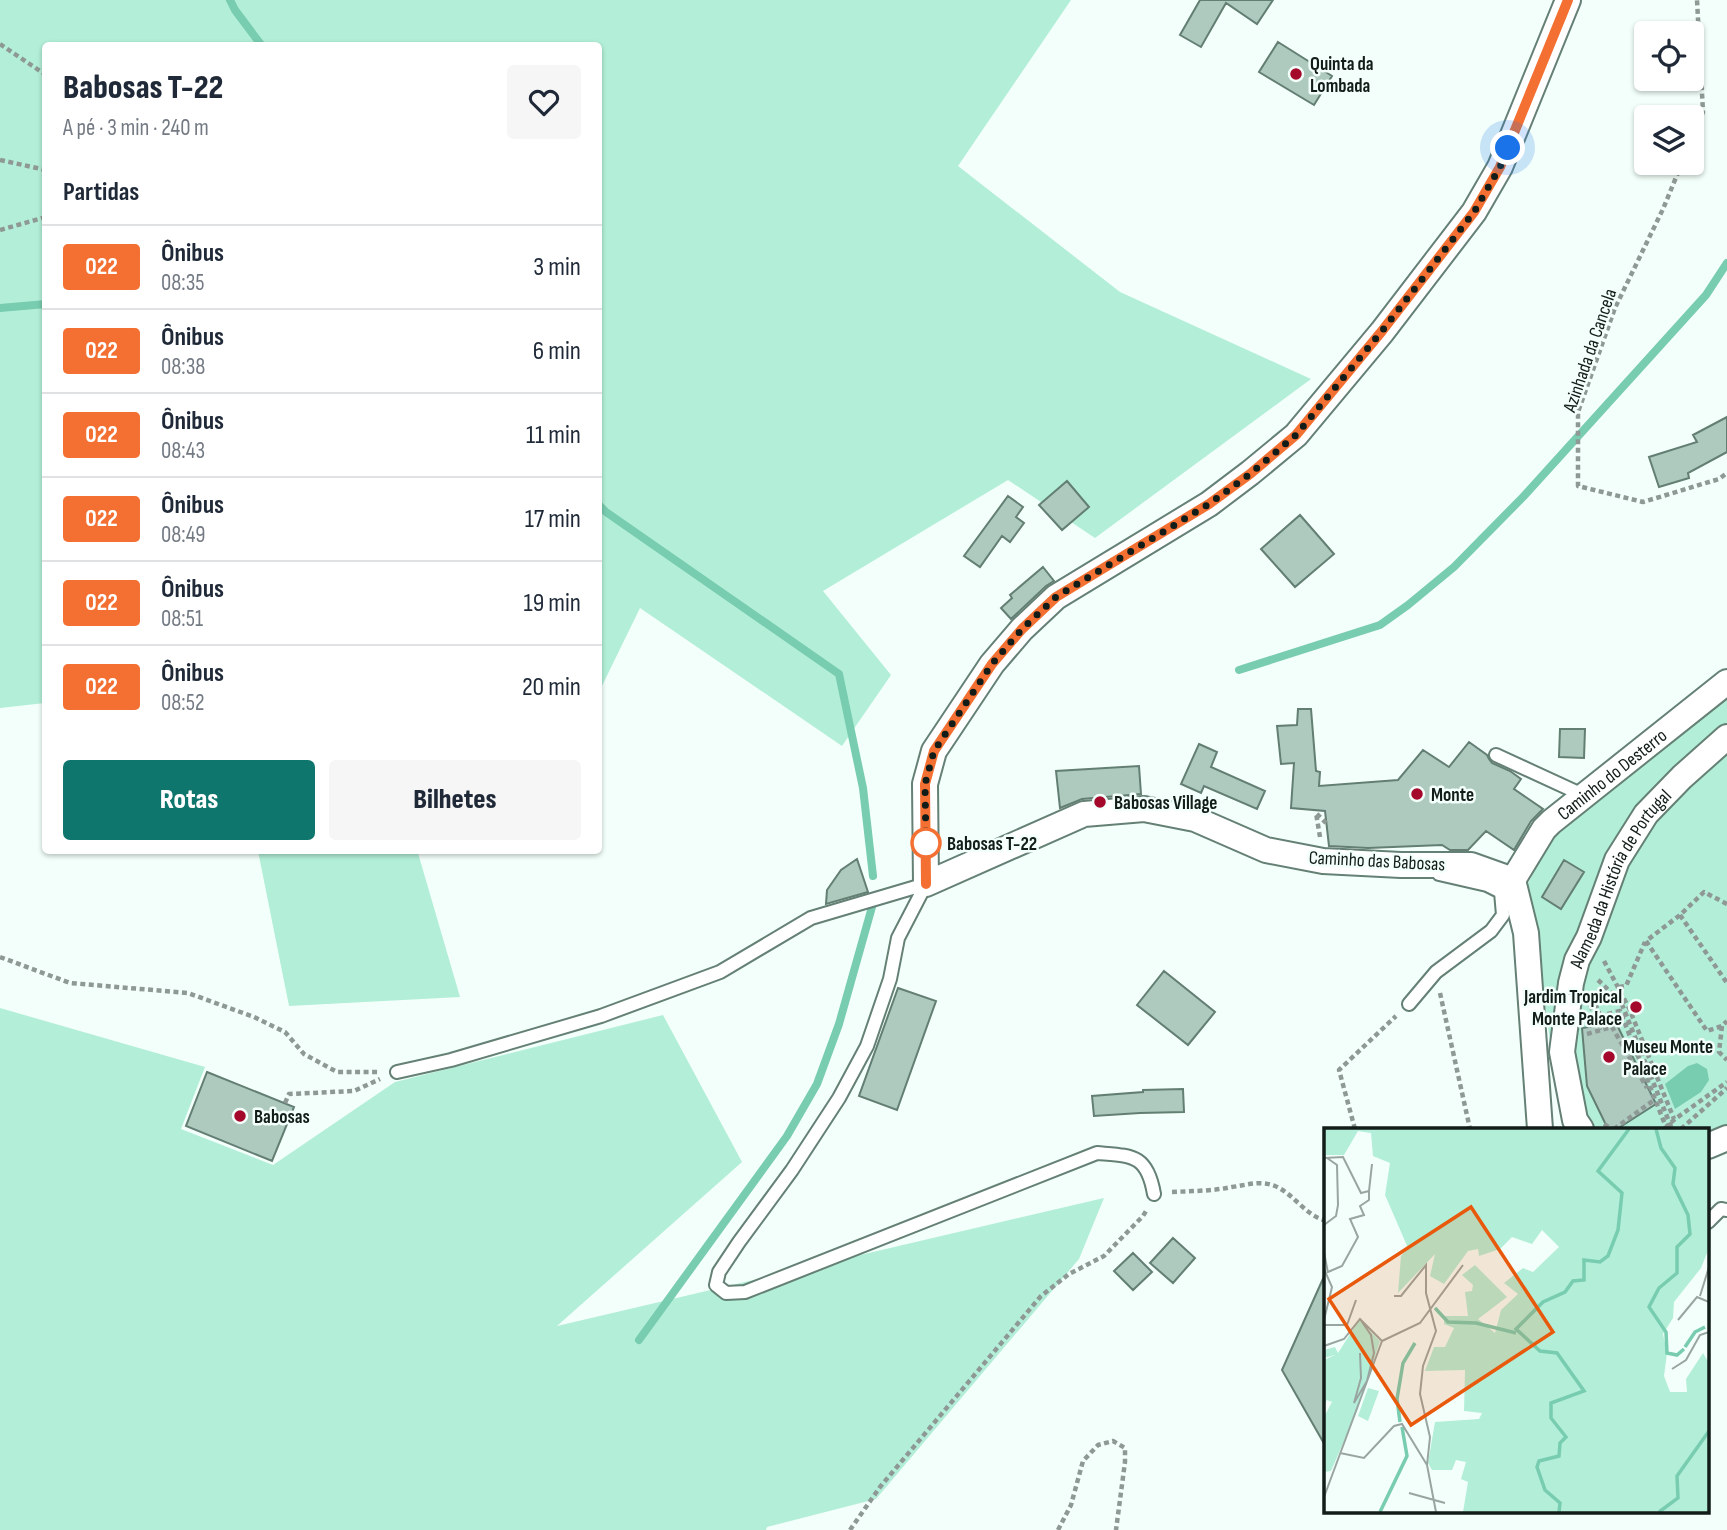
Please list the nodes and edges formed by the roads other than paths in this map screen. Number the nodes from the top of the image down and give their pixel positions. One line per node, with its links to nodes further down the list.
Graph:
1 (1567, 0): 8 (street)
2 (1727, 682): 5 (street, Caminho do Desterro)
3 (1727, 737): 12 (street, Alameda da História de Portugal)
4 (1496, 755): 5 (lane)
5 (1585, 796): 7 (street, Caminho do Desterro)
6 (1401, 865): 7 (street, Caminho das Babosas); 8 (street, Caminho das Babosas); 9 (lane)
7 (1513, 880): 11 (street)
8 (926, 884): 10 (lane); 15 (lane)
9 (1409, 1004)
10 (397, 1072)
11 (1540, 1128)
12 (1580, 1128)
13 (1727, 1138): 14 (street)
14 (1710, 1145)
15 (1154, 1194)
16 (1727, 1210): 17 (lane)
17 (1710, 1220)

